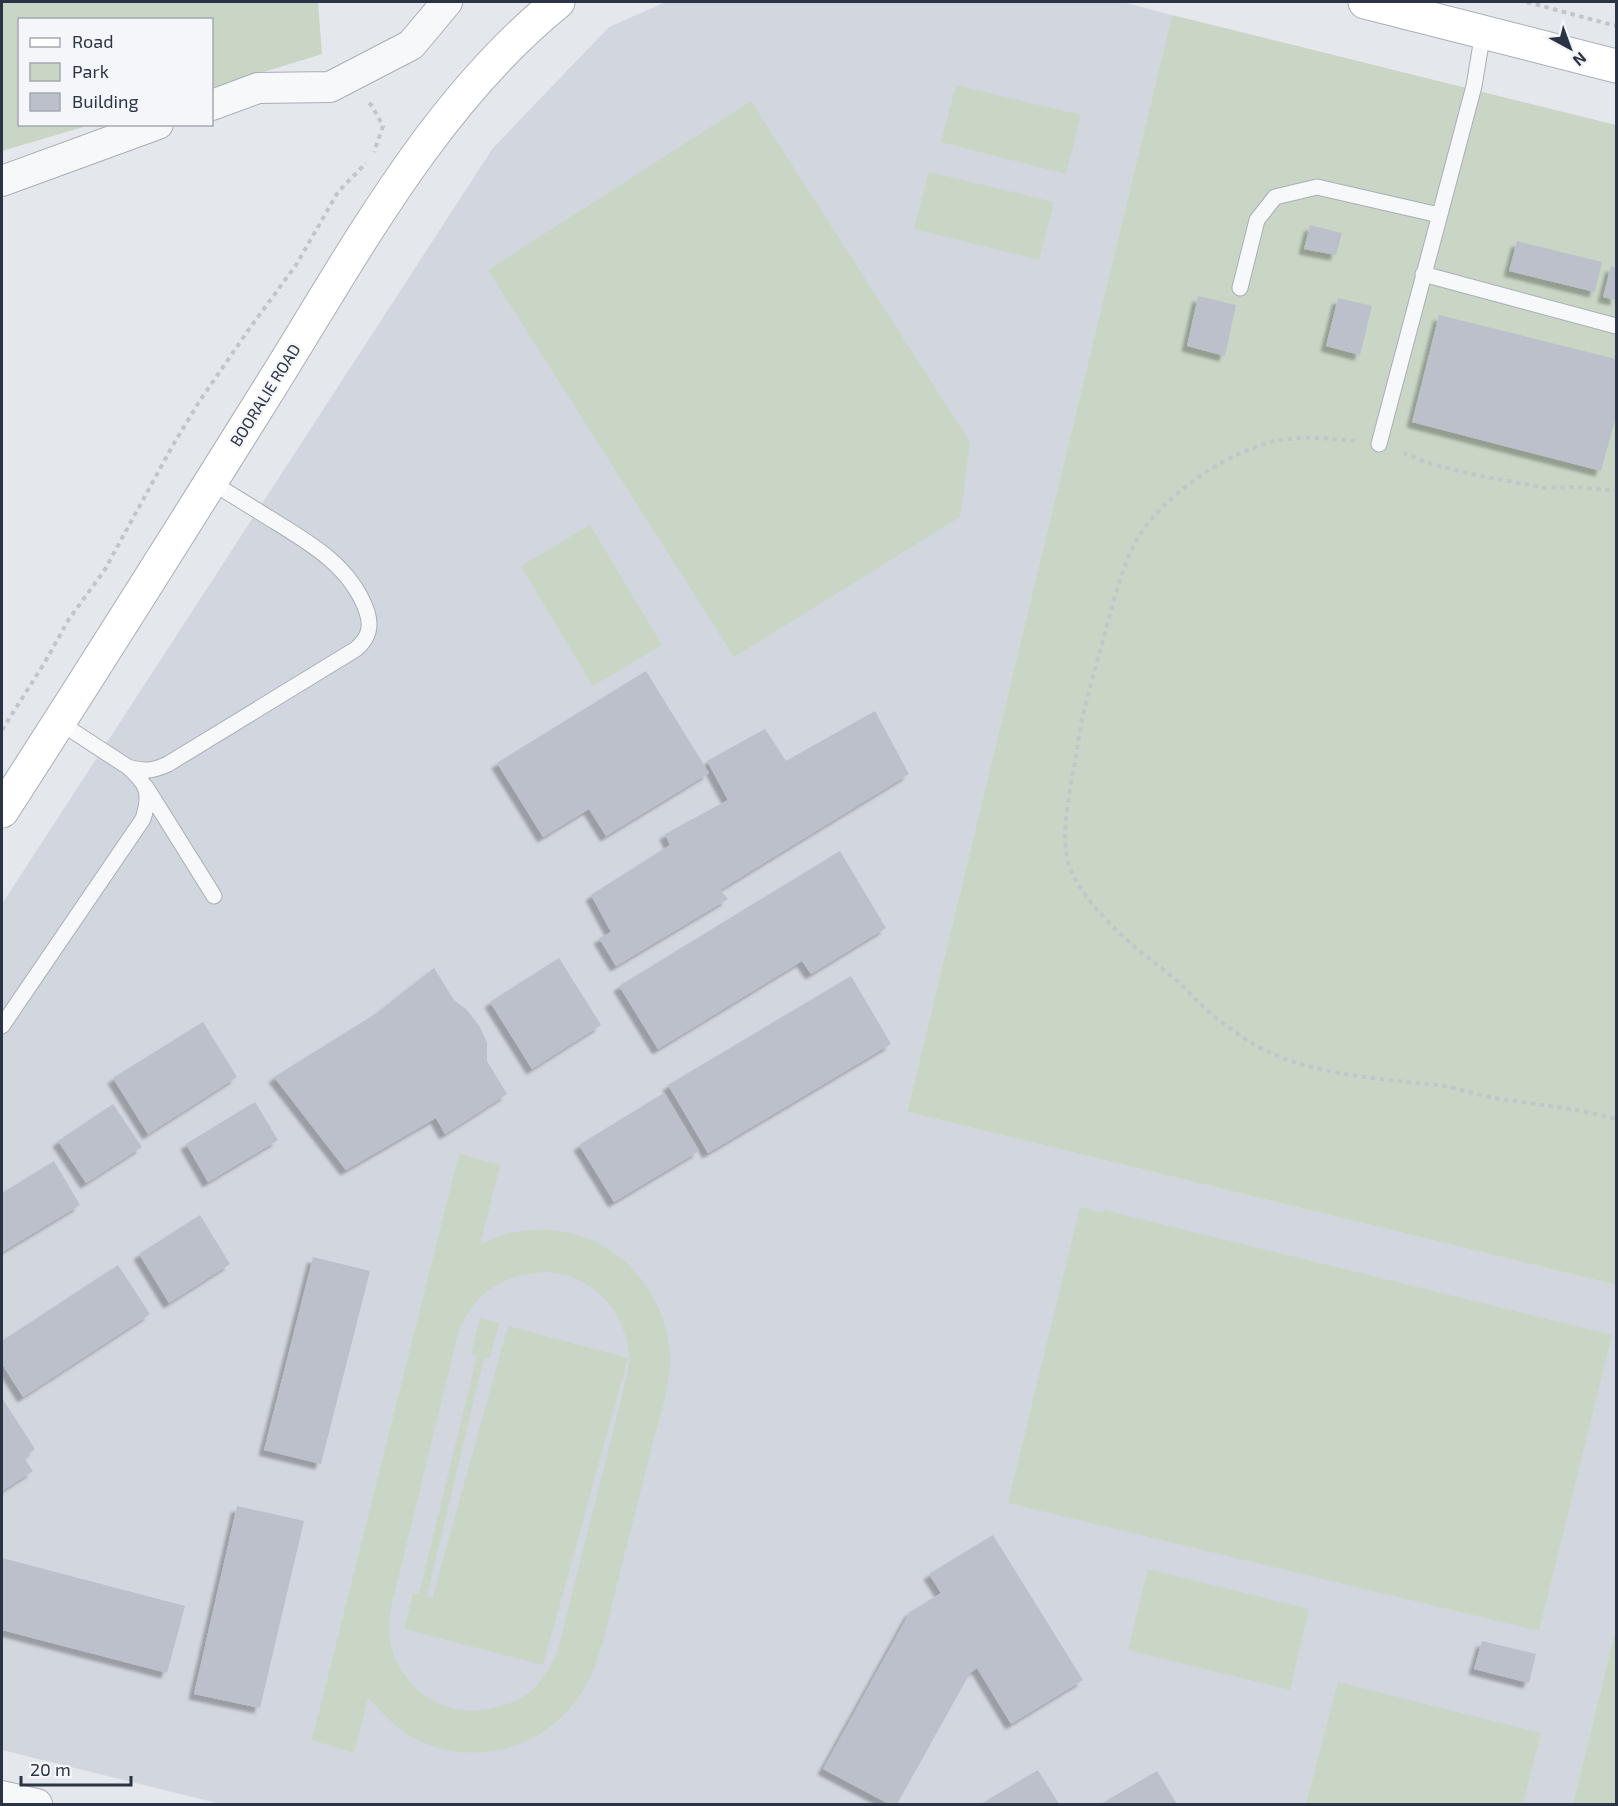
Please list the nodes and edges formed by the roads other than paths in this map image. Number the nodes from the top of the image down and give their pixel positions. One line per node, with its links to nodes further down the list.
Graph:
1 (447, 2): 6 (street)
2 (558, 2): 14 (street, BOORALIE ROAD)
3 (1365, 2): 4 (street)
4 (1483, 32): 5 (street); 9 (lane)
5 (1617, 66)
6 (213, 105)
7 (153, 126): 8 (street)
8 (2, 181)
9 (1439, 215): 10 (lane); 11 (lane)
10 (1424, 274): 12 (lane); 13 (lane)
11 (1240, 288)
12 (1617, 326)
13 (1379, 444)
14 (211, 482): 15 (street, BOORALIE ROAD); 16 (lane)
15 (59, 722): 16 (lane); 18 (street, BOORALIE ROAD)
16 (128, 767): 17 (lane)
17 (145, 785): 19 (lane); 20 (lane)
18 (2, 811)
19 (214, 896)
20 (2, 1026)
21 (2, 1796): 22 (street)
22 (37, 1804)

